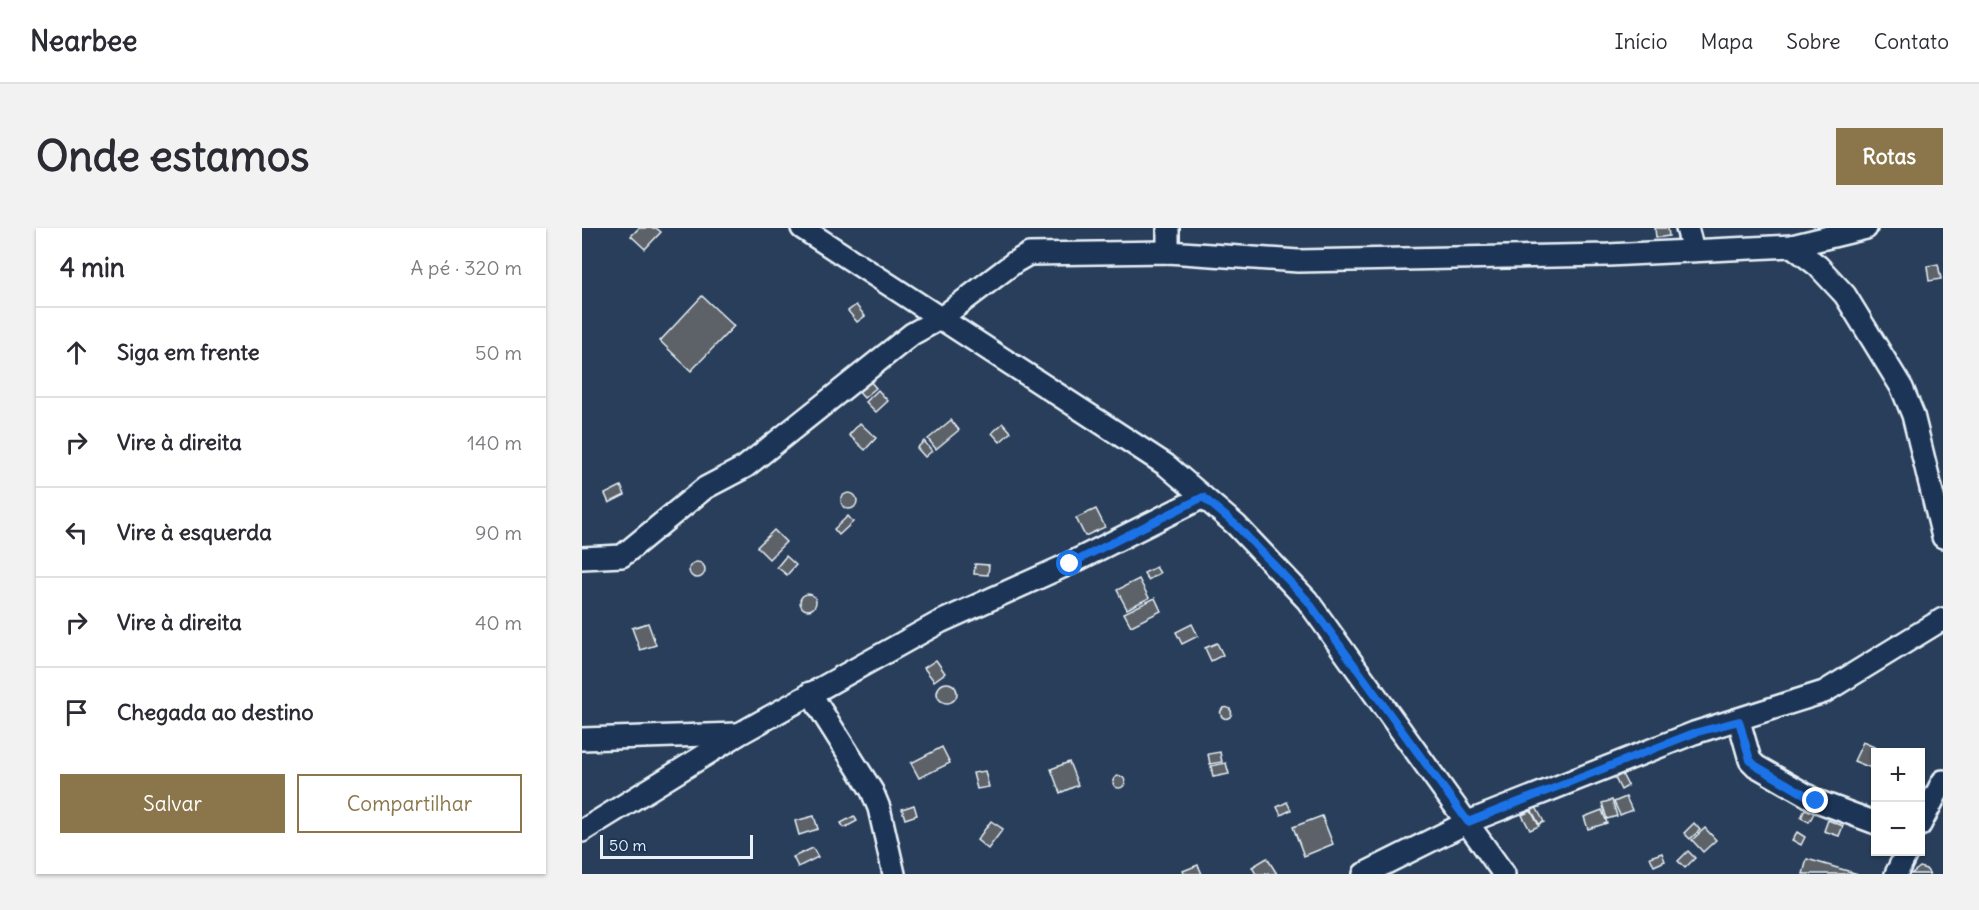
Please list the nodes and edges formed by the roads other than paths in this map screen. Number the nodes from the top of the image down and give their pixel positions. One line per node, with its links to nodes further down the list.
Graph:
1 (802, 228): 8 (street)
2 (1168, 228): 7 (street)
3 (1687, 228): 6 (street)
4 (1866, 228): 5 (street)
5 (1792, 246): 6 (street); 10 (street)
6 (1693, 250): 7 (street)
7 (1168, 252): 8 (street)
8 (941, 318): 9 (street); 11 (street)
9 (1203, 497): 13 (street); 19 (street)
10 (1942, 529)
11 (582, 558)
12 (1943, 619): 14 (street)
13 (810, 693): 15 (street); 23 (street)
14 (1739, 721): 19 (street); 20 (street)
15 (739, 734): 16 (street); 21 (street)
16 (582, 739)
17 (1943, 781): 18 (street)
18 (1925, 815)
19 (1468, 822): 24 (street); 25 (street)
20 (1871, 822)
21 (582, 831)
22 (1905, 856): 26 (street)
23 (894, 874)
24 (1364, 874)
25 (1504, 874)
26 (1896, 874)

